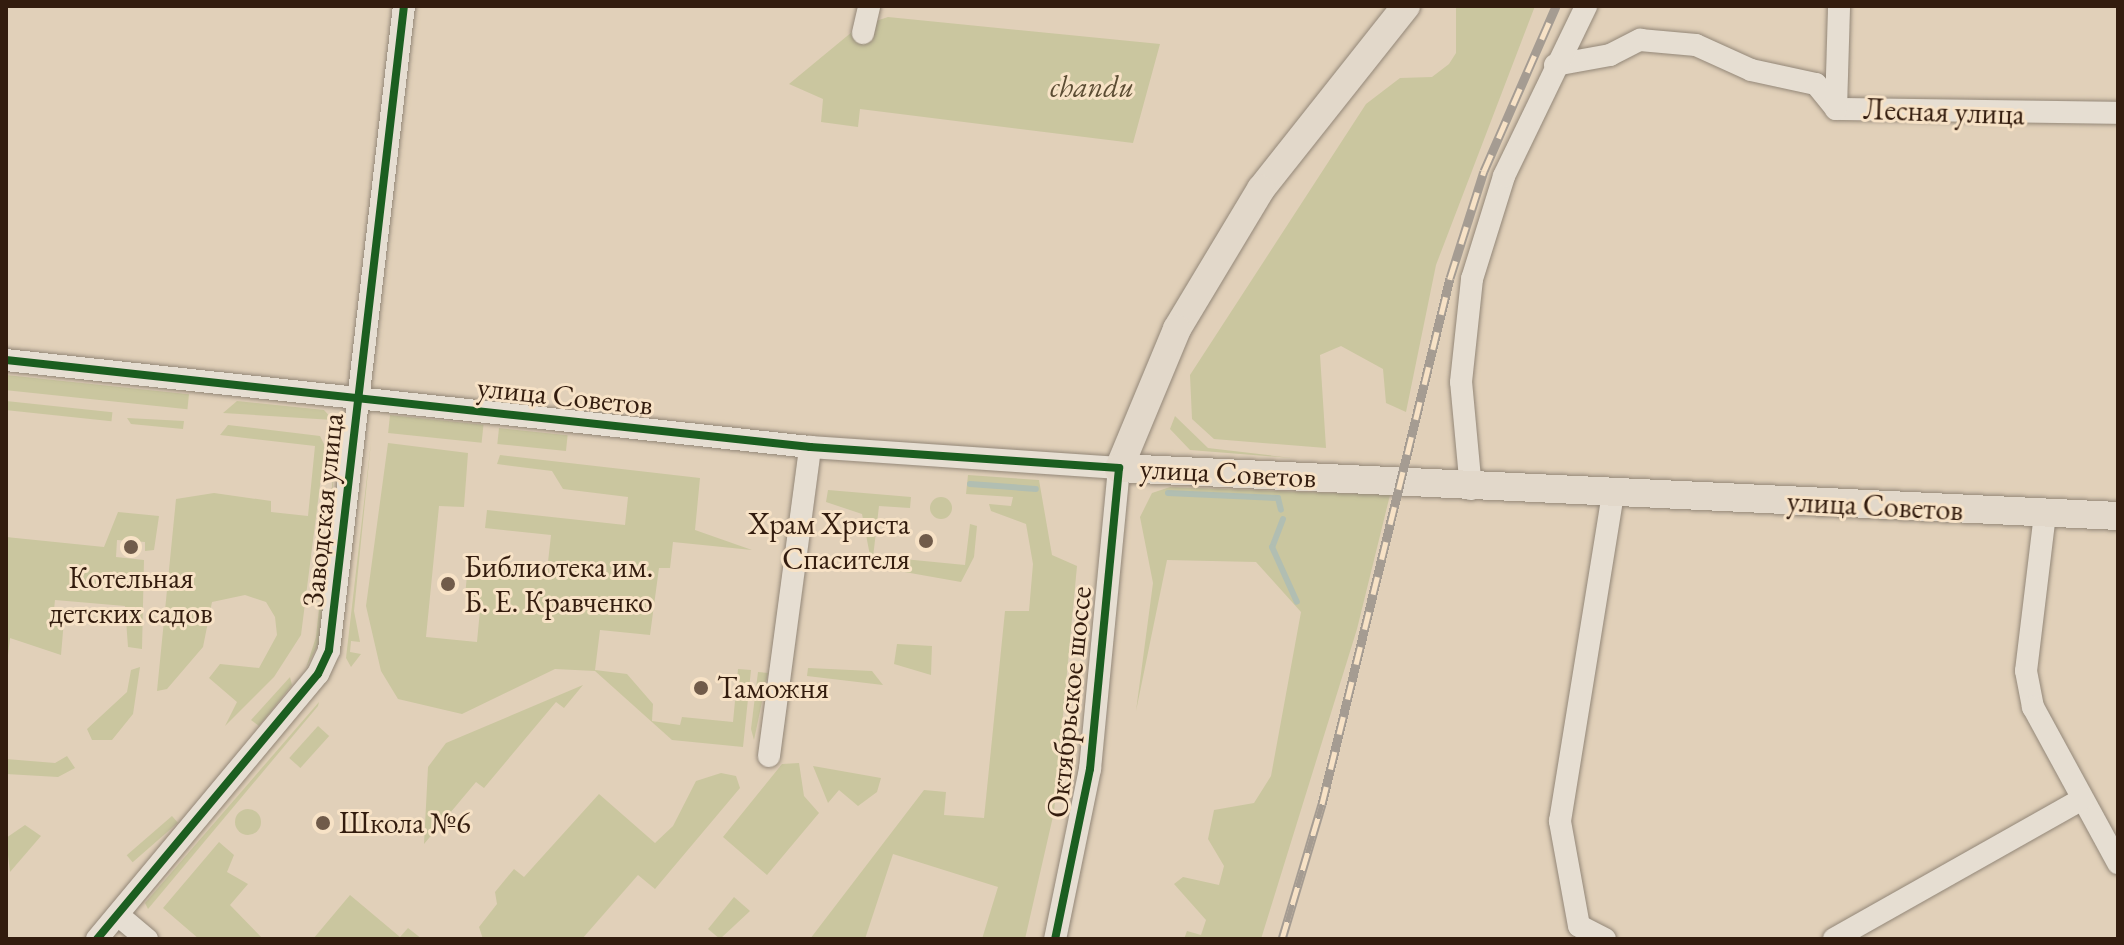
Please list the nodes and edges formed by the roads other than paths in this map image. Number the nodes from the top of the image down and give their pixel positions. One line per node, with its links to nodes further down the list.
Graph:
1 (404, 6): 11 (street, Заводская улица)
2 (869, 6): 6 (street)
3 (1406, 6): 13 (main road, Октябрьское шоссе)
4 (1586, 6): 7 (street)
5 (1839, 6): 8 (street)
6 (863, 33)
7 (1555, 65): 8 (street, Лесная улица); 14 (street)
8 (1836, 109): 9 (street, Лесная улица)
9 (2118, 113)
10 (6, 360): 11 (street, улица Советов)
11 (360, 397): 12 (street, улица Советов); 21 (street, Заводская улица)
12 (810, 447): 13 (street, улица Советов); 18 (street)
13 (1119, 468): 14 (main road, улица Советов); 24 (street, Октябрьское шоссе)
14 (1471, 489): 15 (main road, улица Советов)
15 (1613, 493): 16 (main road, улица Советов); 25 (street)
16 (2045, 514): 17 (main road, улица Советов); 19 (street)
17 (2118, 516)
18 (769, 756)
19 (2082, 799): 20 (street); 26 (street)
20 (2118, 863)
21 (118, 915): 22 (street, Заводская улица); 23 (street)
22 (97, 939)
23 (147, 939)
24 (1055, 939)
25 (1605, 939)
26 (1834, 939)

